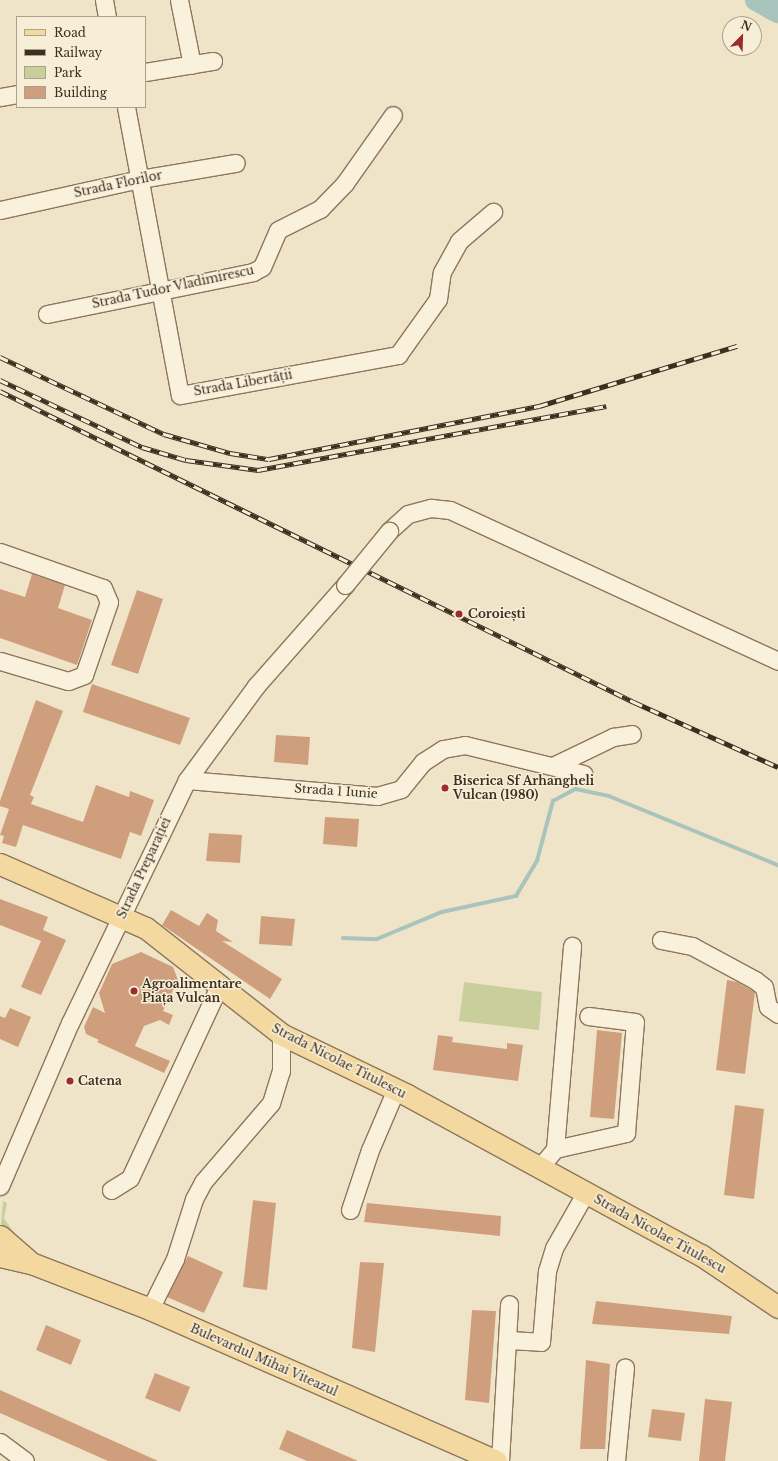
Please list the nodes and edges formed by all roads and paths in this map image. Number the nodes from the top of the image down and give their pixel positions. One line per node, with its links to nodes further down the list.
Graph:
1 (104, 0): 3 (street)
2 (179, 0): 5 (street)
3 (108, 16)
4 (213, 61): 5 (street)
5 (192, 65): 6 (street)
6 (146, 72)
7 (16, 94): 8 (street)
8 (0, 97)
9 (126, 108): 12 (street, Strada Libertății)
10 (393, 116): 15 (street, Strada Tudor Vladimirescu)
11 (236, 163): 12 (street, Strada Florilor)
12 (140, 179): 13 (street, Strada Florilor); 15 (street, Strada Libertății)
13 (0, 210)
14 (493, 212): 15 (street, Strada Libertății)
15 (160, 291): 16 (street, Strada Tudor Vladimirescu)
16 (47, 314)
17 (0, 552): 18 (street)
18 (0, 661)
19 (778, 661): 23 (street, Strada Preparației, bridge)
20 (632, 734): 21 (street)
21 (553, 766): 22 (street, Strada 1 Iunie); 23 (street, Strada 1 Iunie)
22 (584, 774)
23 (188, 780): 25 (street, Strada Preparației)
24 (0, 864): 25 (main road, Strada Nicolae Titulescu)
25 (122, 916): 28 (main road, Strada Nicolae Titulescu); 35 (street, Strada Preparației)
26 (661, 940): 29 (street)
27 (572, 946): 33 (street)
28 (219, 986): 31 (main road, Strada Nicolae Titulescu); 36 (street)
29 (778, 1014)
30 (588, 1016): 33 (street)
31 (281, 1034): 32 (main road, Strada Nicolae Titulescu); 44 (street)
32 (396, 1089): 34 (main road, Strada Nicolae Titulescu); 38 (street)
33 (554, 1149): 34 (street)
34 (540, 1166): 37 (main road, Strada Nicolae Titulescu)
35 (0, 1186)
36 (111, 1190)
37 (586, 1192): 43 (main road, Strada Nicolae Titulescu); 45 (street)
38 (350, 1210)
39 (0, 1236): 41 (main road, Bulevardul Mihai Viteazul)
40 (0, 1256): 41 (main road, Bulevardul Mihai Viteazul)
41 (31, 1263): 44 (main road, Bulevardul Mihai Viteazul)
42 (509, 1304): 45 (street)
43 (778, 1306)
44 (150, 1309): 49 (main road, Bulevardul Mihai Viteazul)
45 (507, 1340): 50 (street)
46 (625, 1367): 51 (street)
47 (0, 1442): 48 (street)
48 (25, 1461)
49 (496, 1461)
50 (500, 1461)
51 (616, 1461)

